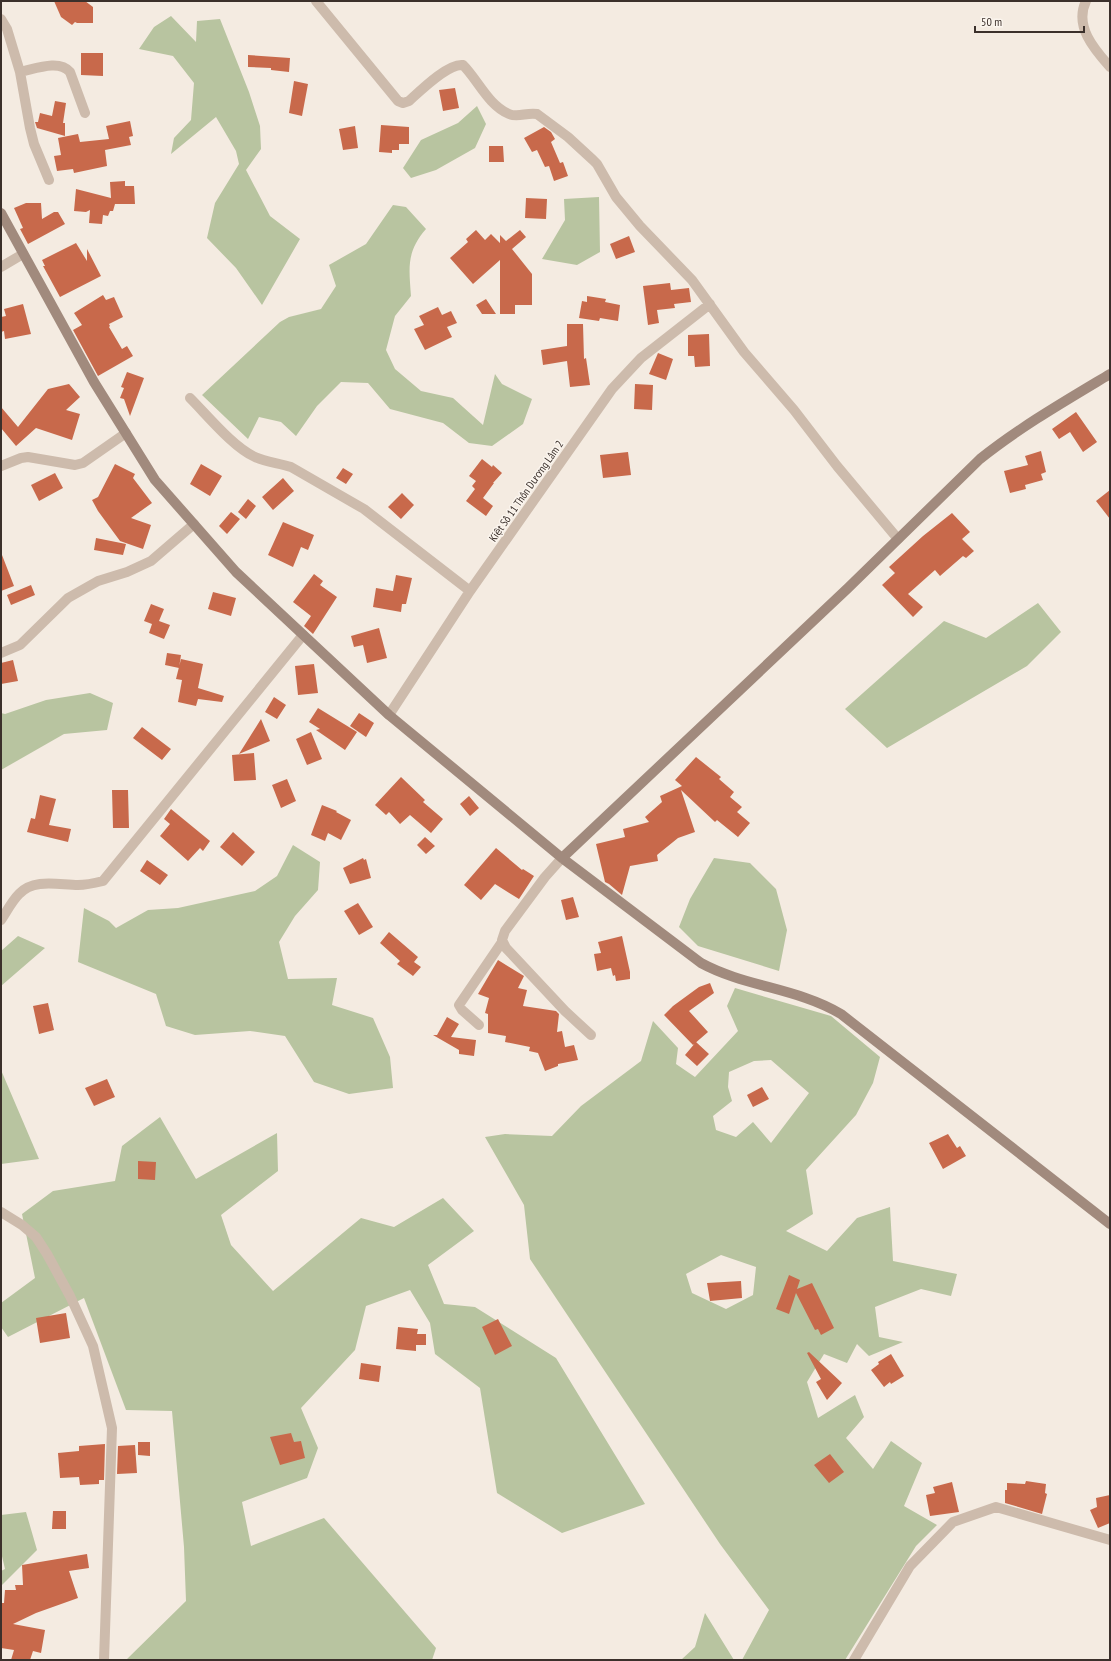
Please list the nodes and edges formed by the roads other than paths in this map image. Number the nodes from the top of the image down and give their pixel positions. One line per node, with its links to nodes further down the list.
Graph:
1 (316, 1): 11 (street)
2 (1086, 1): 4 (street)
3 (1, 19): 5 (street)
4 (1110, 67)
5 (20, 72): 6 (street); 7 (street)
6 (85, 113)
7 (49, 180)
8 (1, 214): 9 (street)
9 (23, 254): 10 (street); 14 (street)
10 (1, 267)
11 (710, 304): 17 (street); 18 (street, Kiệt Số 11 Thôn Dương Lâm 2)
12 (1110, 374): 17 (street)
13 (190, 398): 18 (street)
14 (126, 433): 15 (street); 16 (street)
15 (1, 466)
16 (194, 524): 19 (street); 20 (street)
17 (898, 539): 22 (street)
18 (470, 591): 21 (street, Kiệt Số 11 Thôn Dương Lâm 2)
19 (303, 635): 21 (street); 23 (street)
20 (1, 653)
21 (389, 715): 22 (street)
22 (562, 858): 24 (street); 28 (street)
23 (1, 920)
24 (502, 942): 25 (street); 26 (street)
25 (480, 1024)
26 (592, 1035)
27 (1, 1212): 30 (street)
28 (1110, 1224)
29 (1110, 1540): 31 (street)
30 (104, 1660)
31 (854, 1660)

